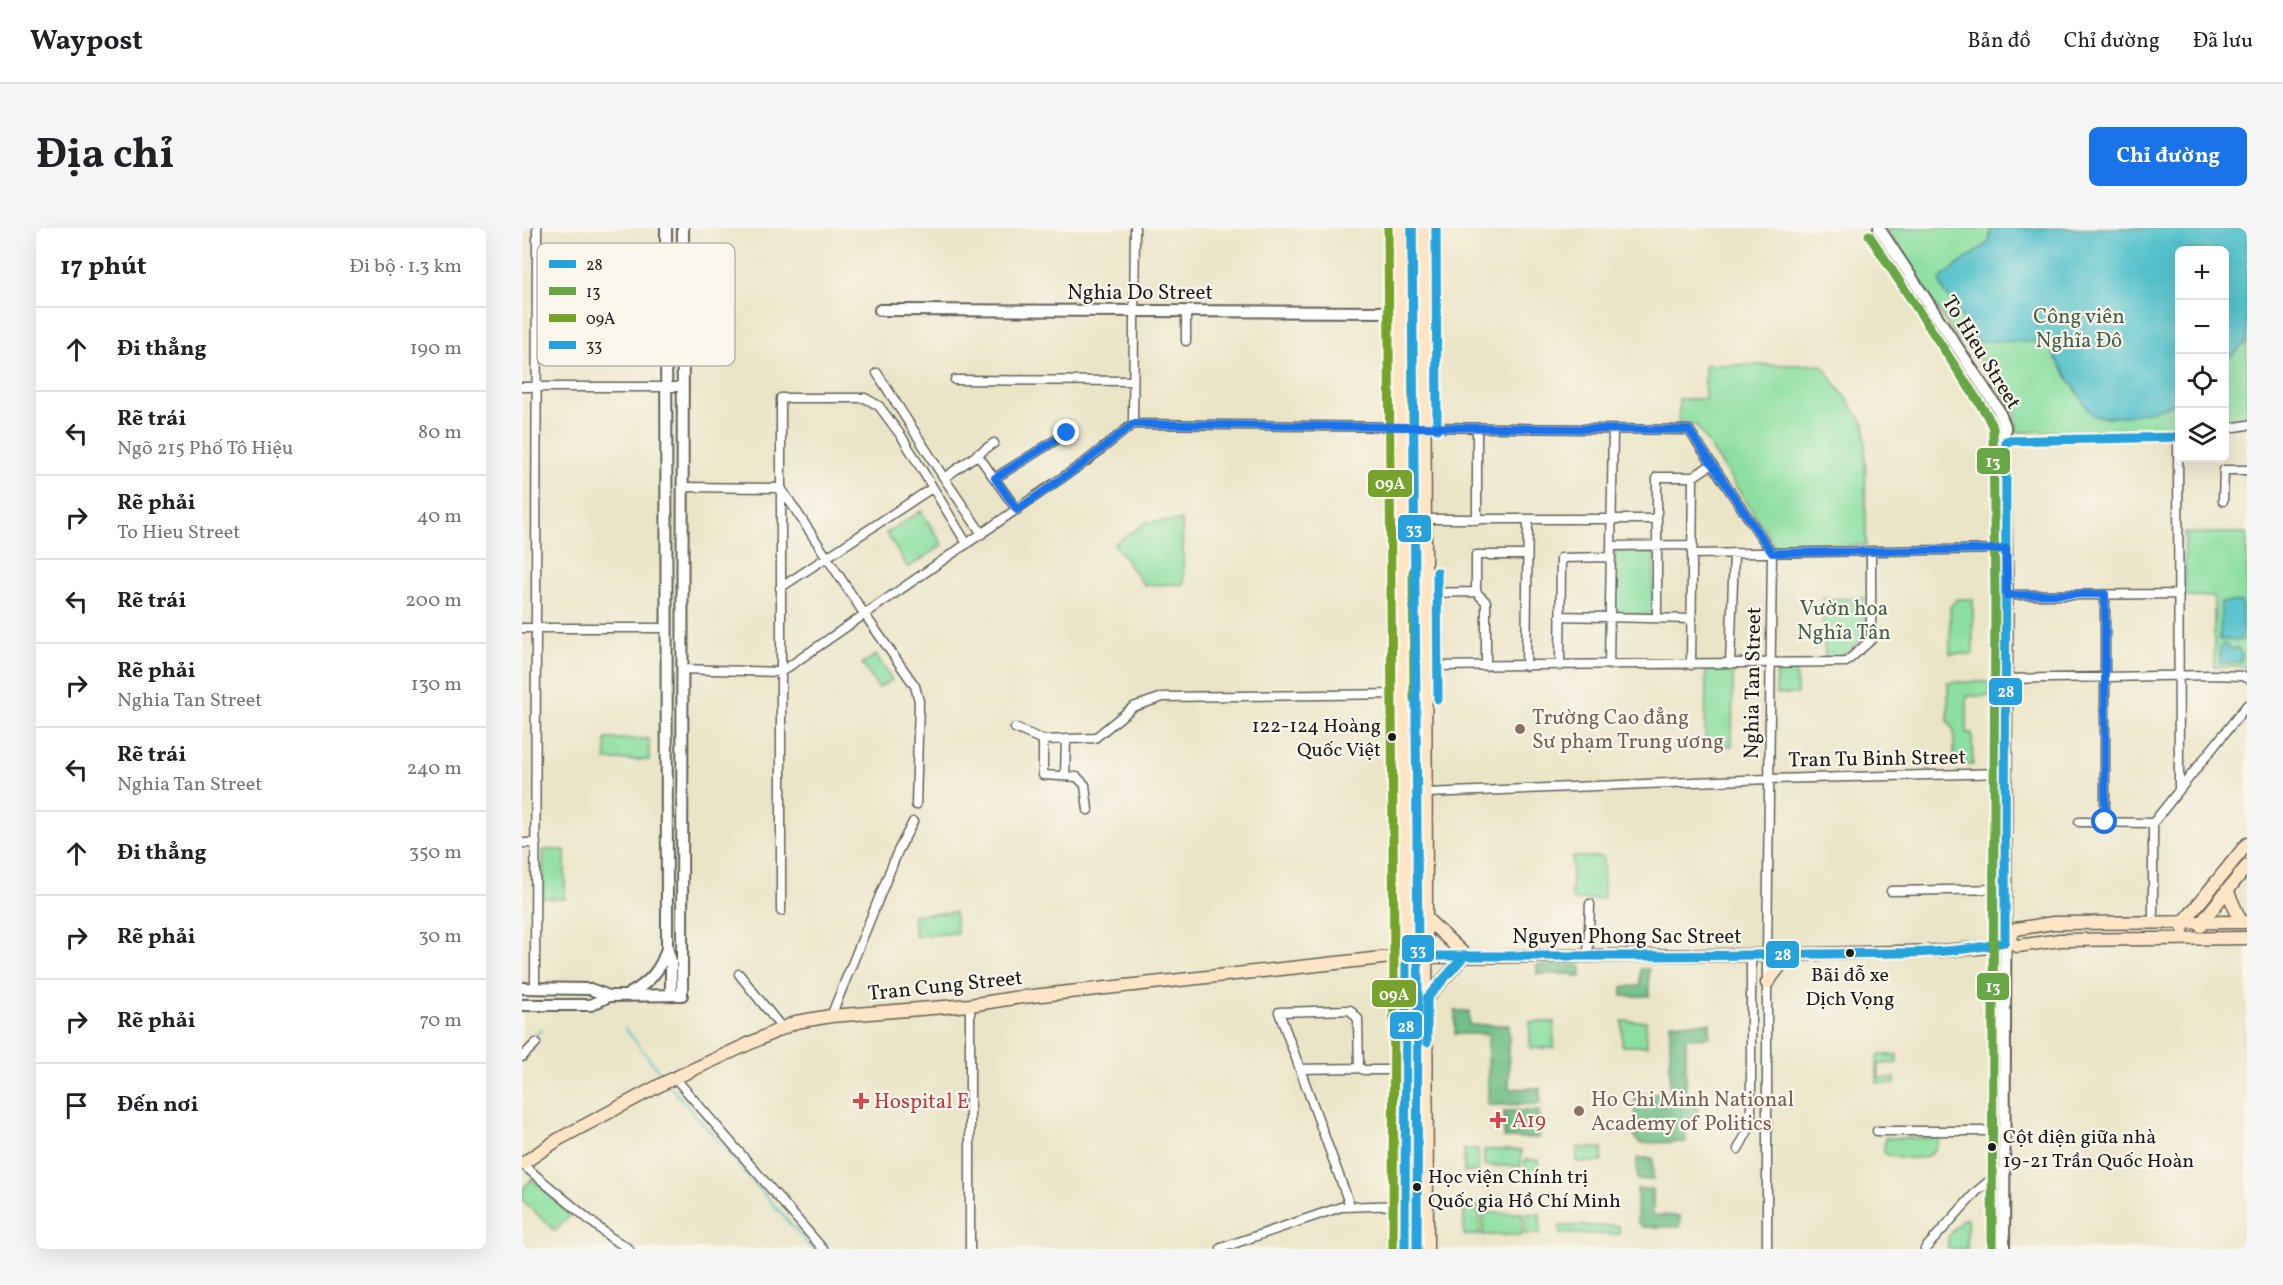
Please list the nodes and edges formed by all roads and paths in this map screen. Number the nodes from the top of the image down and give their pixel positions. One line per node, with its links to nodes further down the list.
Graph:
1 (537, 228): 17 (street)
2 (1135, 228): 7 (street)
3 (1400, 228): 9 (main road)
4 (1424, 228): 23 (main road)
5 (1879, 228): 29 (street, To Hieu Street)
6 (880, 310): 7 (street, Nghia Do Street)
7 (1134, 311): 8 (street, Nghia Do Street); 15 (street)
8 (1186, 311): 9 (street, Nghia Do Street); 10 (street)
9 (1400, 312): 22 (main road)
10 (1186, 342)
11 (666, 366): 18 (street)
12 (683, 366): 19 (street)
13 (878, 373): 36 (street)
14 (955, 380): 15 (street)
15 (1133, 381): 20 (street)
16 (522, 387): 17 (street)
17 (536, 387): 18 (street); 73 (street)
18 (666, 387): 19 (street); 74 (street)
19 (683, 387): 38 (street)
20 (1133, 424): 22 (street); 42 (street)
21 (2247, 425): 25 (street)
22 (1401, 427): 23 (street); 89 (main road)
23 (1425, 427): 24 (street); 43 (main road)
24 (1477, 428): 26 (street); 47 (street)
25 (2229, 428)
26 (1612, 430): 33 (street); 45 (street)
27 (1067, 433): 37 (street)
28 (2175, 437): 29 (street)
29 (2006, 441): 53 (street, To Hieu Street)
30 (994, 443): 31 (street)
31 (977, 454): 36 (street); 37 (street)
32 (2179, 462): 65 (street)
33 (1712, 464): 35 (street); 55 (street)
34 (2247, 470): 41 (street)
35 (1694, 477): 46 (street); 50 (street)
36 (944, 478): 48 (street)
37 (995, 478): 42 (street)
38 (682, 487): 39 (street); 83 (street)
39 (781, 488): 40 (street); 60 (street); 61 (street)
40 (932, 488): 49 (street); 60 (street)
41 (2223, 501)
42 (1017, 510): 48 (street)
43 (1425, 519): 47 (street); 63 (main road)
44 (1528, 519): 45 (street); 47 (street); 58 (street)
45 (1611, 519): 46 (street); 52 (street)
46 (1657, 519): 51 (street)
47 (1477, 520)
48 (981, 534): 49 (street)
49 (967, 544): 67 (street)
50 (1693, 544): 51 (street); 56 (street)
51 (1657, 545): 52 (street); 70 (street)
52 (1611, 546): 59 (street)
53 (2006, 549): 54 (street); 66 (street, To Hieu Street)
54 (1871, 551): 55 (street); 76 (street)
55 (1772, 553): 57 (street); 76 (street, Nghia Tan Street)
56 (1692, 554): 57 (street); 71 (street)
57 (1734, 554): 75 (street)
58 (1527, 555): 62 (street); 81 (street)
59 (1610, 557): 68 (street); 69 (street)
60 (828, 558): 61 (street); 67 (street)
61 (780, 588): 84 (street)
62 (1476, 592): 63 (street); 80 (street)
63 (1426, 593): 79 (main road)
64 (2105, 594): 65 (street); 66 (street); 86 (street)
65 (2178, 594): 85 (street)
66 (2007, 595): 88 (street, To Hieu Street)
67 (865, 615): 84 (street); 99 (street)
68 (1560, 616): 69 (street); 82 (street)
69 (1610, 616): 70 (street); 77 (street)
70 (1657, 618): 71 (street)
71 (1692, 619): 78 (street)
72 (522, 628): 73 (street)
73 (536, 628): 74 (street); 106 (street)
74 (667, 628): 125 (street)
75 (1730, 664): 76 (street); 78 (street)
76 (1772, 664): 96 (street, Nghia Tan Street)
77 (1609, 665): 78 (street); 82 (street)
78 (1691, 665)
79 (1426, 666): 80 (street); 98 (main road)
80 (1486, 666): 81 (street)
81 (1526, 666): 82 (street)
82 (1560, 666)
83 (682, 669): 84 (street); 137 (street)
84 (781, 672): 113 (street)
85 (2179, 676): 86 (street); 87 (street); 97 (street)
86 (2105, 677): 88 (street); 103 (street)
87 (2247, 678)
88 (2006, 679): 94 (street, To Hieu Street)
89 (1403, 694): 92 (street); 130 (main road)
90 (2247, 705): 97 (street)
91 (1015, 728): 93 (street)
92 (1066, 739): 93 (street); 95 (street)
93 (1043, 740): 95 (street)
94 (2005, 773): 96 (street, Tran Tu Binh Street); 109 (street, To Hieu Street)
95 (1065, 775): 100 (street)
96 (1768, 778): 98 (street, Tran Tu Binh Street); 129 (street, Nghia Tan Street)
97 (2179, 790): 104 (street)
98 (1426, 793): 114 (main road)
99 (916, 805)
100 (1088, 810)
101 (913, 822): 143 (street)
102 (2079, 822): 103 (street)
103 (2105, 822): 104 (street)
104 (2152, 823): 115 (street)
105 (522, 843): 106 (street)
106 (536, 843): 136 (street)
107 (2247, 844): 119 (main road)
108 (2247, 866): 110 (main road)
109 (2005, 889): 111 (street); 124 (street, To Hieu Street)
110 (2227, 890): 116 (main road); 117 (main road)
111 (1891, 891)
112 (1590, 904): 132 (street)
113 (781, 911)
114 (1427, 919): 127 (main road); 131 (main road)
115 (2153, 922): 118 (main road, Nguyen Phong Sac Street); 119 (main road, Nguyen Phong Sac Street)
116 (2200, 922): 117 (main road, Nguyen Phong Sac Street); 119 (main road, Nguyen Phong Sac Street); 122 (main road)
117 (2244, 922)
118 (2053, 923): 123 (main road); 124 (main road, Nguyen Phong Sac Street)
119 (2183, 923): 121 (main road)
120 (2247, 938): 122 (main road, Nguyen Phong Sac Street)
121 (2183, 939): 122 (main road, Nguyen Phong Sac Street); 123 (main road, Nguyen Phong Sac Street)
122 (2201, 939)
123 (2054, 940): 124 (main road, Nguyen Phong Sac Street)
124 (2005, 942): 126 (main road, Nguyen Phong Sac Street); 152 (street, To Hieu Street)
125 (667, 948): 137 (street); 139 (street)
126 (1789, 954): 129 (main road, Nguyen Phong Sac Street); 134 (main road)
127 (1465, 955): 131 (main road, Nguyen Phong Sac Street); 132 (main road, Nguyen Phong Sac Street); 140 (main road)
128 (1751, 955): 129 (main road, Nguyen Phong Sac Street); 132 (main road, Nguyen Phong Sac Street); 153 (street)
129 (1767, 955): 134 (street, Nghia Tan Street)
130 (1406, 956): 131 (main road, Tran Cung Street); 142 (main road, Tran Cung Street); 149 (main road)
131 (1427, 956): 140 (main road)
132 (1588, 956)
133 (739, 974): 144 (street)
134 (1767, 983): 164 (street, Nghia Tan Street)
135 (522, 988): 136 (street)
136 (535, 988): 138 (street)
137 (677, 995): 139 (street)
138 (609, 996): 139 (street); 141 (street)
139 (627, 996)
140 (1427, 998): 163 (main road)
141 (522, 1005)
142 (970, 1005): 143 (main road, Tran Cung Street); 161 (street)
143 (831, 1016): 144 (main road, Tran Cung Street)
144 (782, 1028): 150 (main road, Tran Cung Street)
145 (536, 1043): 146 (street)
146 (522, 1057)
147 (1359, 1068): 148 (street); 148 (street); 149 (street)
148 (1300, 1069): 156 (street)
149 (1405, 1070): 157 (main road)
150 (671, 1080): 154 (main road, Tran Cung Street); 160 (street)
151 (1877, 1131): 152 (street)
152 (2005, 1131): 155 (street, To Hieu Street)
153 (1738, 1149)
154 (522, 1164): 159 (street)
155 (2005, 1168): 165 (street); 166 (street, To Hieu Street)
156 (1348, 1203)
157 (1404, 1205): 158 (street); 162 (main road)
158 (1221, 1248)
159 (628, 1249)
160 (823, 1249)
161 (970, 1249)
162 (1405, 1249)
163 (1427, 1249)
164 (1767, 1249)
165 (1925, 1249)
166 (2004, 1249)

